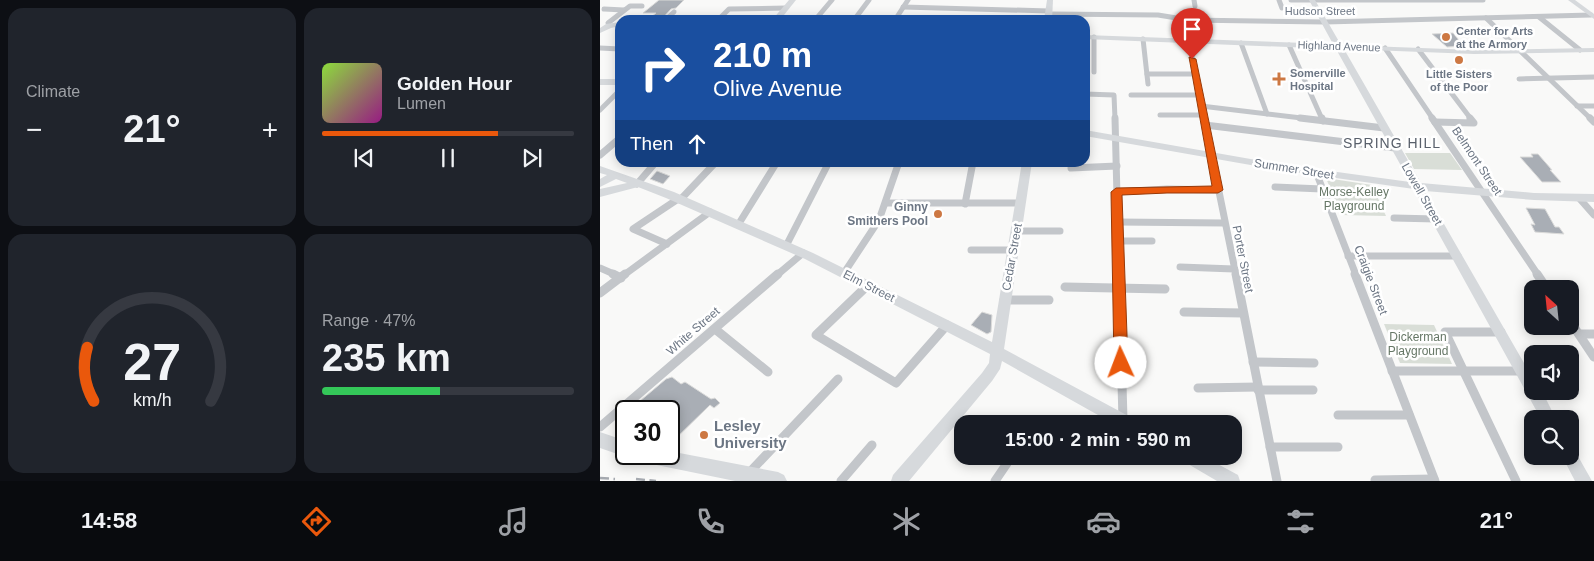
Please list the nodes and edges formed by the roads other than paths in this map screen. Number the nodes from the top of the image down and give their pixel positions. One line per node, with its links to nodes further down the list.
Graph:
1 (793, 0): 2 (street); 16 (main road)
2 (799, 0)
3 (832, 0): 26 (street)
4 (869, 0): 27 (street)
5 (908, 0): 17 (street)
6 (1050, 0): 29 (main road)
7 (1194, 0): 15 (street)
8 (1280, 0): 18 (street)
9 (1291, 0): 10 (street)
10 (1312, 0): 11 (street); 34 (main road, Lowell Street)
11 (1448, 0): 12 (street)
12 (1483, 0)
13 (1571, 0): 32 (main road)
14 (642, 6): 20 (street)
15 (1195, 6)
16 (786, 8): 24 (street); 25 (main road)
17 (903, 8): 28 (street); 29 (street, Hudson Street)
18 (1282, 8)
19 (604, 9): 20 (street)
20 (624, 10): 22 (street)
21 (674, 12): 23 (street)
22 (617, 15)
23 (671, 15)
24 (723, 15)
25 (780, 15)
26 (819, 15)
27 (858, 15)
28 (898, 15)
29 (1048, 15): 34 (street, Hudson Street)
30 (615, 16): 35 (street)
31 (1539, 16): 32 (street, Hudson Street); 33 (street, Hudson Street); 47 (street)
32 (1593, 16)
33 (1486, 18): 34 (street, Hudson Street); 49 (street)
34 (1325, 22): 42 (main road, Lowell Street)
35 (603, 25)
36 (1090, 37): 37 (main road, Highland Avenue)
37 (1094, 37): 38 (main road, Highland Avenue); 50 (street)
38 (1143, 39): 39 (main road, Highland Avenue); 51 (street)
39 (1188, 41): 40 (main road, Highland Avenue); 52 (street, Porter Street)
40 (1240, 43): 41 (main road, Highland Avenue); 67 (street)
41 (1288, 44): 42 (main road, Highland Avenue); 70 (street)
42 (1338, 46): 44 (main road, Highland Avenue); 74 (main road, Lowell Street)
43 (600, 48): 45 (street)
44 (1385, 48): 46 (main road, Highland Avenue); 71 (street, Belmont Street)
45 (615, 49)
46 (1418, 49): 49 (main road, Highland Avenue); 71 (street)
47 (1580, 50): 48 (main road, Highland Avenue); 49 (main road, Highland Avenue)
48 (1594, 50)
49 (1523, 52): 55 (street)
50 (1094, 72)
51 (1147, 74): 52 (street); 58 (street)
52 (1195, 74): 61 (street, Porter Street)
53 (1594, 77): 55 (street)
54 (1519, 78): 55 (street)
55 (1549, 78): 64 (street)
56 (600, 82): 57 (main road)
57 (615, 82)
58 (1148, 84)
59 (1090, 94): 76 (street)
60 (615, 95): 66 (street)
61 (1198, 95): 62 (street); 63 (street, Porter Street)
62 (1131, 96)
63 (1201, 106): 67 (street); 69 (street, Porter Street)
64 (1578, 106): 65 (street); 72 (street)
65 (1594, 106)
66 (600, 110)
67 (1267, 114): 70 (street)
68 (1160, 115): 69 (street)
69 (1202, 115): 73 (street, Porter Street)
70 (1324, 121): 74 (street)
71 (1435, 122): 101 (street, Belmont Street)
72 (1594, 122)
73 (1204, 124): 78 (street); 79 (street, Porter Street)
74 (1384, 128): 78 (main road, Lowell Street)
75 (1090, 134): 76 (main road, Summer Street)
76 (1116, 138): 79 (main road, Summer Street); 81 (street)
77 (615, 142): 80 (street)
78 (1395, 148): 96 (main road, Lowell Street)
79 (1210, 155): 91 (main road, Summer Street); 98 (street, Porter Street)
80 (600, 156)
81 (1117, 166): 89 (street); 100 (street)
82 (652, 167): 94 (street)
83 (711, 167): 104 (street)
84 (774, 167): 114 (street)
85 (826, 167): 120 (street)
86 (898, 167): 105 (street)
87 (972, 167): 107 (street)
88 (1026, 167): 106 (main road, Cedar Street)
89 (1071, 168)
90 (600, 169): 92 (main road, Elm Street)
91 (1316, 172): 96 (main road, Summer Street); 97 (street, Craigie Street)
92 (617, 177): 93 (main road); 94 (main road, Elm Street); 99 (main road)
93 (600, 184)
94 (637, 184): 99 (main road); 104 (main road, Elm Street)
95 (1275, 187): 97 (street)
96 (1419, 188): 101 (main road, Summer Street); 111 (main road, Lowell Street)
97 (1322, 189): 124 (street, Craigie Street)
98 (1218, 190): 100 (street); 113 (street, Porter Street)
99 (600, 192)
100 (1116, 192): 112 (street)
101 (1482, 192): 102 (main road, Summer Street); 131 (street, Belmont Street)
102 (1579, 198): 103 (main road, Summer Street); 109 (street)
103 (1594, 198)
104 (679, 199): 108 (main road, Elm Street); 119 (street)
105 (886, 203): 107 (street); 129 (street)
106 (1021, 203): 107 (street); 115 (main road, Cedar Street)
107 (965, 204)
108 (710, 212): 114 (main road, Elm Street); 119 (street)
109 (1594, 215)
110 (1394, 218): 111 (street)
111 (1436, 219): 125 (main road, Lowell Street)
112 (1117, 222): 113 (street); 117 (street)
113 (1224, 223): 128 (street, Porter Street)
114 (738, 225): 120 (main road, Elm Street)
115 (1017, 231): 116 (street); 122 (main road, Cedar Street)
116 (1060, 231)
117 (1118, 241): 118 (street); 134 (street)
118 (1152, 241)
119 (667, 244): 130 (street)
120 (786, 246): 123 (main road, Elm Street)
121 (970, 250): 122 (street)
122 (1013, 250): 137 (main road, Cedar Street)
123 (803, 253): 129 (main road, Elm Street); 142 (street, White Street)
124 (1348, 256): 125 (street); 150 (street, Craigie Street)
125 (1458, 256): 143 (main road, Lowell Street)
126 (1180, 267): 128 (street)
127 (600, 268): 130 (street)
128 (1234, 268): 140 (street, Porter Street)
129 (844, 274): 132 (main road, Elm Street)
130 (620, 278): 136 (street)
131 (1541, 280)
132 (868, 286): 141 (main road, Elm Street); 141 (street)
133 (1065, 287): 134 (street)
134 (1119, 288): 135 (street); 160 (street)
135 (1165, 289)
136 (600, 293)
137 (1004, 300): 138 (street); 146 (main road, Cedar Street)
138 (1048, 300)
139 (1184, 312): 140 (street)
140 (1243, 313): 148 (street, Porter Street)
141 (947, 325): 146 (main road, Elm Street)
142 (715, 329): 153 (street); 163 (street, White Street)
143 (1501, 332): 151 (street); 152 (main road, Lowell Street)
144 (1579, 334): 145 (street); 147 (street)
145 (1594, 334)
146 (997, 351): 159 (main road, Elm Street); 178 (main road, Cedar Street)
147 (1594, 357)
148 (1253, 362): 149 (street); 157 (street, Porter Street)
149 (1314, 363)
150 (1392, 371): 151 (street); 162 (street, Craigie Street)
151 (1464, 371): 152 (street); 182 (street)
152 (1522, 371): 154 (main road, Lowell Street)
153 (768, 372)
154 (1524, 374)
155 (838, 378): 173 (street)
156 (1198, 388): 157 (street)
157 (1258, 388): 158 (street); 167 (street, Porter Street)
158 (1313, 390)
159 (1113, 415)
160 (1126, 415)
161 (1338, 415): 162 (street)
162 (1409, 415): 175 (street, Craigie Street)
163 (600, 427)
164 (600, 440): 165 (main road)
165 (615, 445)
166 (872, 445): 177 (street)
167 (1270, 447): 168 (street); 181 (street, Porter Street)
168 (1338, 447)
169 (680, 462): 173 (main road)
170 (1006, 465): 179 (street)
171 (1204, 465): 180 (main road)
172 (1575, 465): 183 (main road)
173 (747, 475): 176 (main road)
174 (1375, 480): 175 (street)
175 (1434, 480)
176 (778, 481)
177 (841, 481)
178 (899, 481)
179 (995, 481)
180 (1232, 481)
181 (1277, 481)
182 (1516, 481)
183 (1584, 481)

